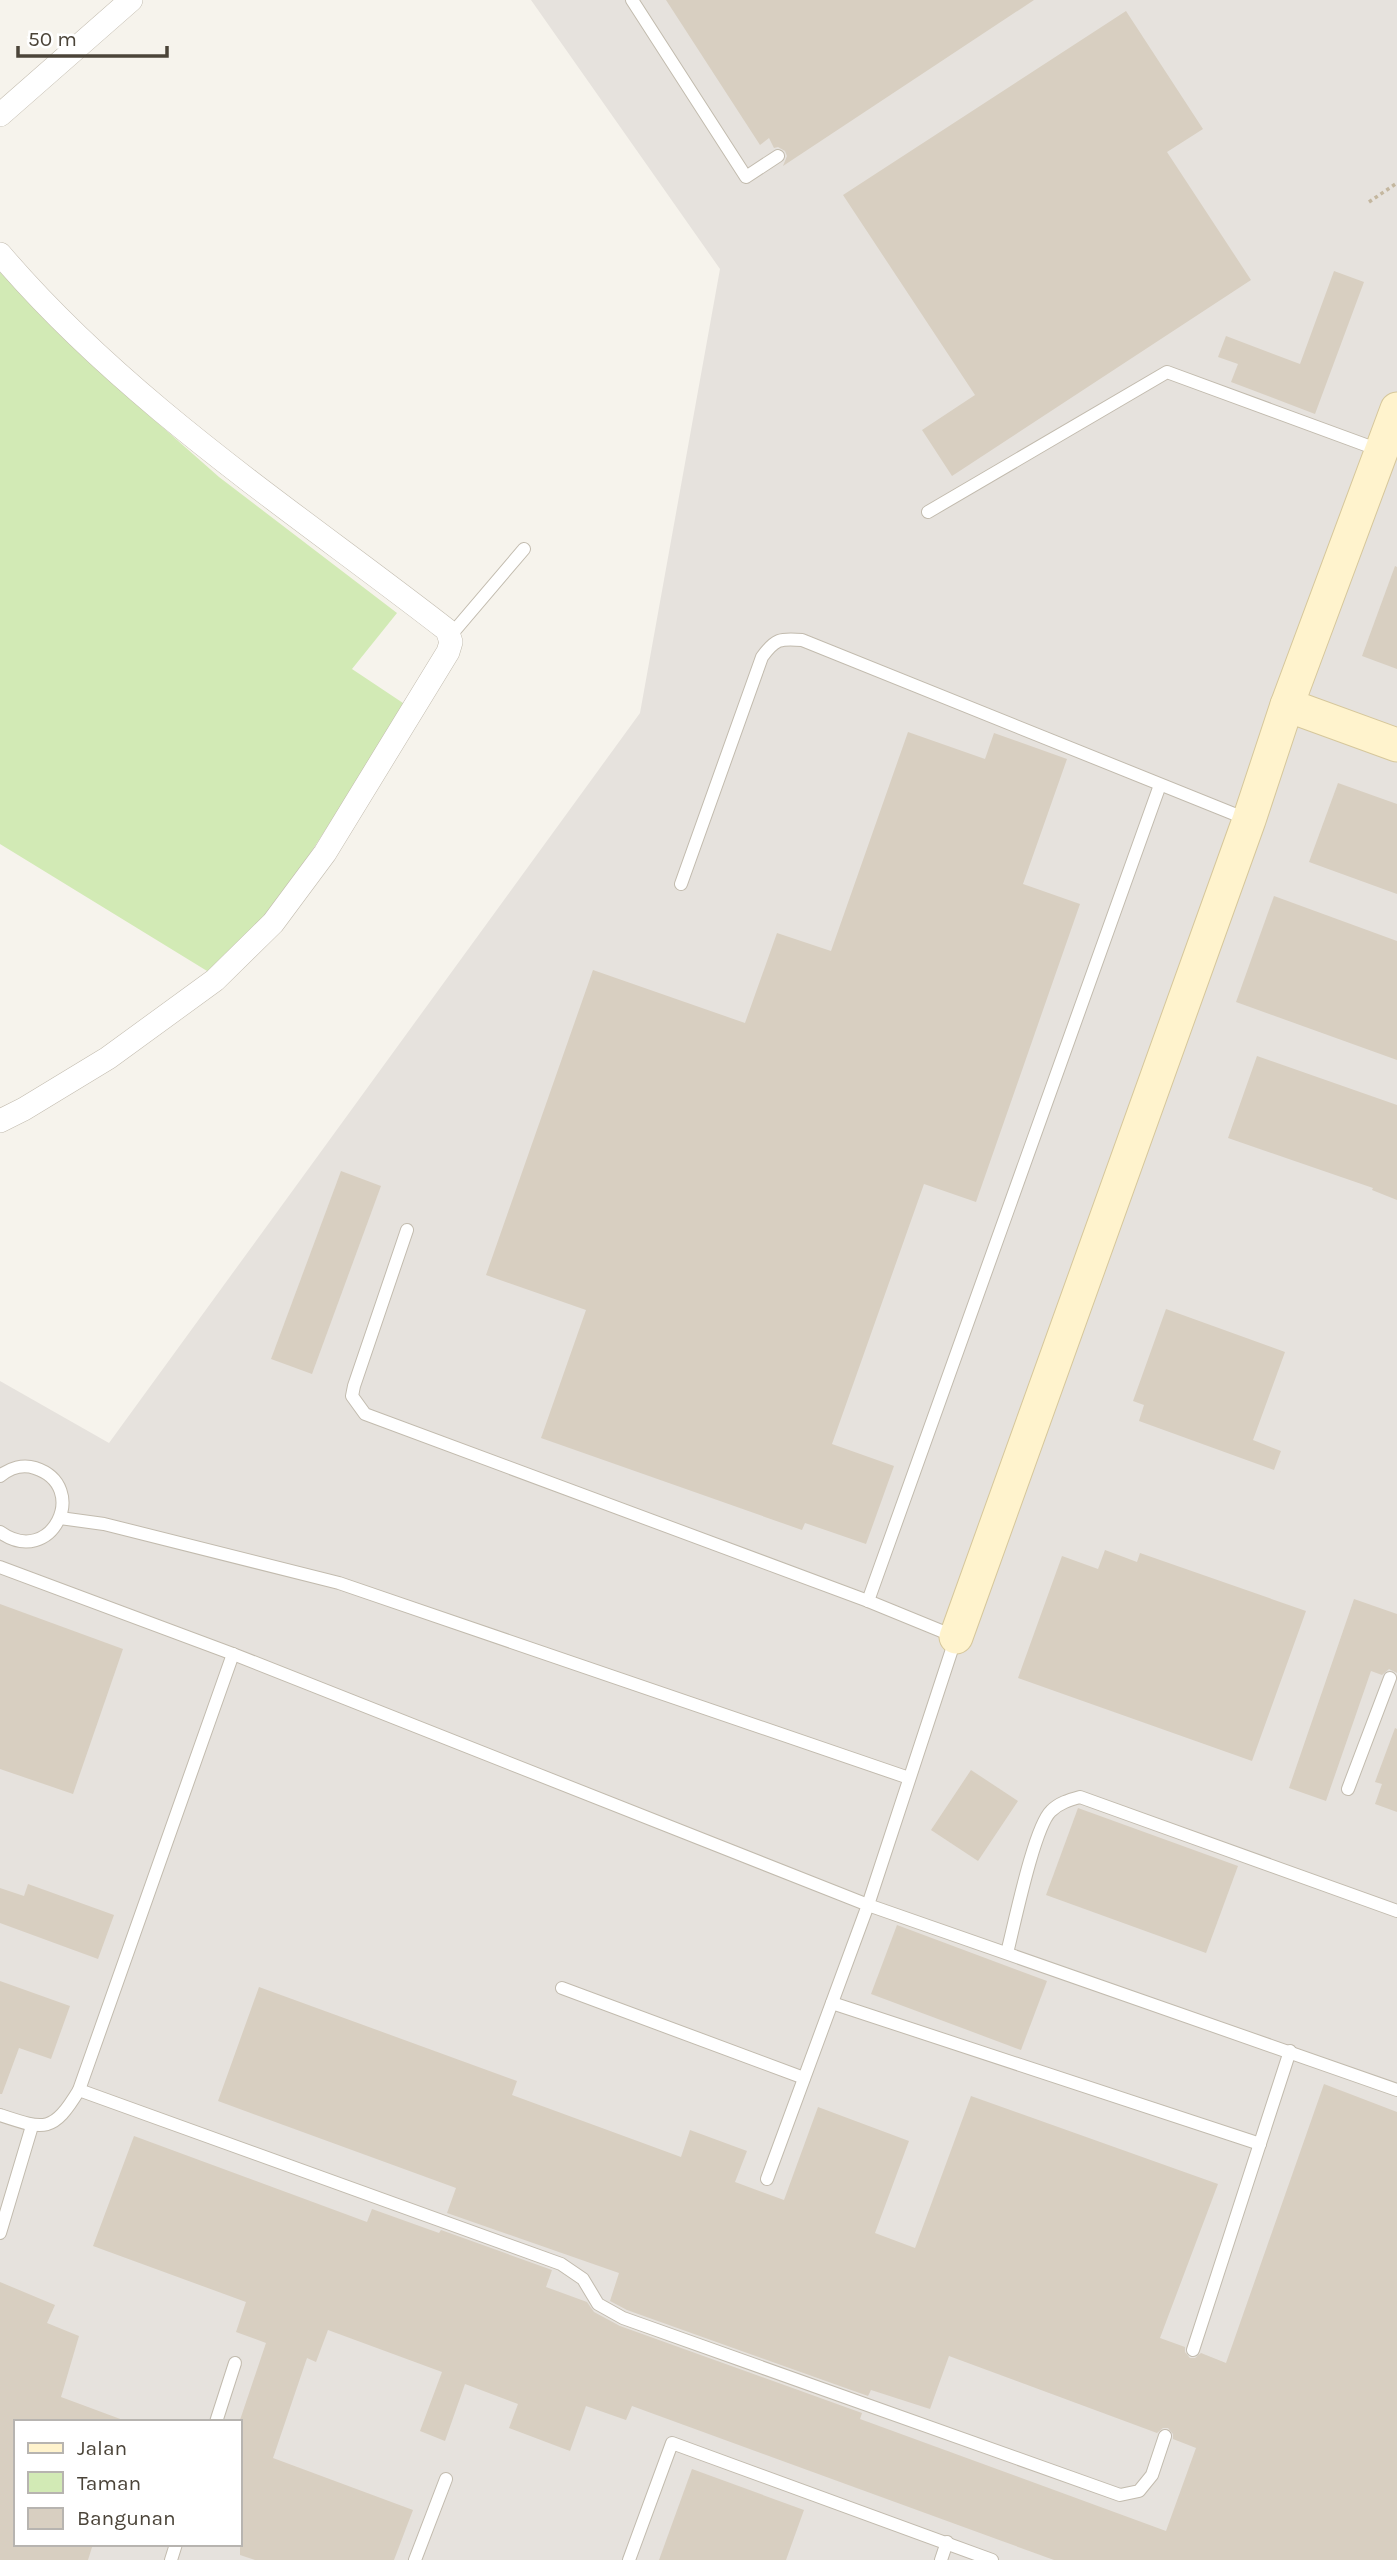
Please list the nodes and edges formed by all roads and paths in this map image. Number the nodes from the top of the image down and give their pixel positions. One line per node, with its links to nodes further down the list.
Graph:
1 (131, 0): 3 (street)
2 (632, 0): 4 (lane)
3 (0, 115)
4 (778, 156)
5 (1397, 183): 6 (path)
6 (1368, 202)
7 (0, 254): 12 (street)
8 (1397, 409): 9 (street)
9 (1382, 451): 10 (lane); 13 (street)
10 (928, 512)
11 (524, 549): 12 (lane)
12 (450, 636): 18 (street)
13 (1287, 705): 14 (street); 16 (street)
14 (1397, 745)
15 (1160, 785): 16 (lane); 17 (lane); 24 (lane)
16 (1249, 820): 25 (street)
17 (681, 884)
18 (0, 1121)
19 (407, 1230): 24 (lane)
20 (0, 1476): 21 (lane)
21 (60, 1518): 22 (lane); 28 (lane)
22 (0, 1532)
23 (0, 1567): 26 (lane)
24 (868, 1601): 25 (lane)
25 (956, 1637): 28 (lane)
26 (233, 1654): 30 (lane); 37 (lane)
27 (1390, 1678): 29 (lane)
28 (909, 1779): 30 (lane)
29 (1348, 1789)
30 (868, 1905): 32 (lane); 34 (lane)
31 (1397, 1911): 32 (lane)
32 (1007, 1953): 35 (lane)
33 (562, 1988): 36 (lane)
34 (832, 2003): 36 (lane); 41 (lane)
35 (1290, 2051): 38 (lane); 41 (lane)
36 (804, 2078): 42 (lane)
37 (79, 2090): 40 (lane); 47 (lane)
38 (1397, 2090)
39 (0, 2115): 40 (lane)
40 (32, 2126): 43 (lane)
41 (1259, 2144): 44 (lane)
42 (767, 2179)
43 (0, 2233)
44 (1193, 2350)
45 (235, 2363): 46 (lane)
46 (217, 2420)
47 (1165, 2436)
48 (446, 2479): 50 (lane)
49 (947, 2542): 51 (lane); 52 (lane); 53 (lane)
50 (415, 2560)
51 (629, 2560)
52 (941, 2560)
53 (992, 2560)

